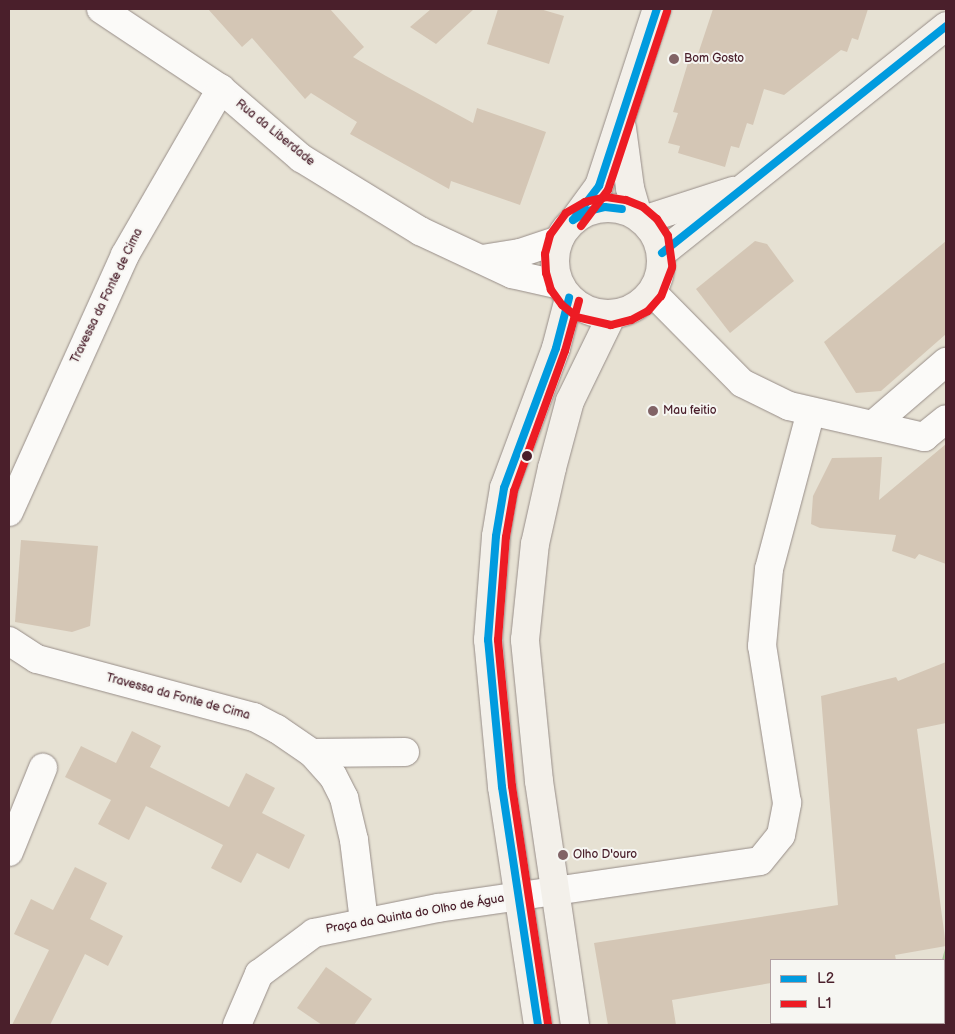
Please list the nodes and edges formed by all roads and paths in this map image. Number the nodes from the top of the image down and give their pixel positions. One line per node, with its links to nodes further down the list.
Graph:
1 (101, 9): 4 (street, Rua da Liberdade)
2 (657, 9): 5 (main road)
3 (946, 26): 6 (main road)
4 (221, 89): 10 (street, Rua da Liberdade); 18 (street, Travessa da Fonte de Cima)
5 (621, 121): 7 (main road); 8 (main road)
6 (742, 189): 7 (main road); 9 (main road)
7 (641, 218): 8 (main road); 9 (main road)
8 (566, 230): 10 (street); 11 (main road)
9 (662, 253): 12 (main road)
10 (482, 259): 11 (street, Rua da Liberdade)
11 (565, 292): 13 (main road); 25 (main road)
12 (652, 292): 13 (main road); 15 (street)
13 (612, 314): 24 (main road)
14 (946, 362): 17 (street)
15 (811, 411): 17 (street); 24 (street, Praça da Quinta do Olho de Água)
16 (946, 419): 17 (street)
17 (875, 423)
18 (9, 512)
19 (9, 641): 21 (street, Travessa da Fonte de Cima)
20 (405, 752): 21 (street)
21 (312, 753): 26 (street, Travessa da Fonte de Cima)
22 (43, 768): 23 (street)
23 (9, 852)
24 (556, 890): 25 (street, Praça da Quinta do Olho de Água); 29 (main road)
25 (520, 896): 26 (street, Praça da Quinta do Olho de Água); 28 (main road)
26 (364, 922): 27 (street, Praça da Quinta do Olho de Água)
27 (237, 1025)
28 (538, 1025)
29 (575, 1025)

